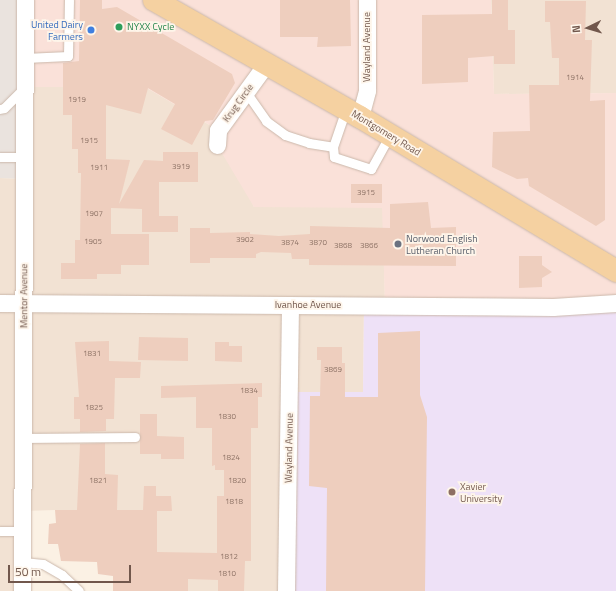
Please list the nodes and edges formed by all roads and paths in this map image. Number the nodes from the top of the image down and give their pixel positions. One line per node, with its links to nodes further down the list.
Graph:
1 (25, 0): 5 (street, Mentor Avenue)
2 (69, 0): 5 (lane)
3 (154, 0): 6 (main road, Montgomery Road)
4 (367, 0): 10 (street, Wayland Avenue)
5 (25, 58): 7 (street, Mentor Avenue)
6 (266, 64): 8 (street, Krug Circle); 10 (main road, Montgomery Road)
7 (25, 87): 9 (lane); 15 (street, Mentor Avenue)
8 (246, 92): 12 (street, Krug Circle); 13 (lane)
9 (0, 109)
10 (353, 113): 11 (main road, Montgomery Road); 13 (lane)
11 (390, 135): 13 (lane); 16 (main road, Montgomery Road)
12 (217, 145)
13 (333, 147)
14 (0, 157): 15 (lane)
15 (24, 157): 18 (street, Mentor Avenue)
16 (616, 270)
17 (0, 303): 18 (street, Ivanhoe Avenue)
18 (24, 303): 20 (street, Ivanhoe Avenue); 22 (street, Mentor Avenue)
19 (616, 304): 20 (street, Ivanhoe Avenue)
20 (290, 305): 28 (street, Wayland Avenue)
21 (135, 437): 22 (lane)
22 (24, 438): 24 (street, Mentor Avenue)
23 (0, 531): 24 (lane)
24 (24, 531): 25 (street, Mentor Avenue)
25 (23, 562): 26 (street, Mentor Avenue); 27 (lane)
26 (22, 591)
27 (80, 591)
28 (286, 591)

